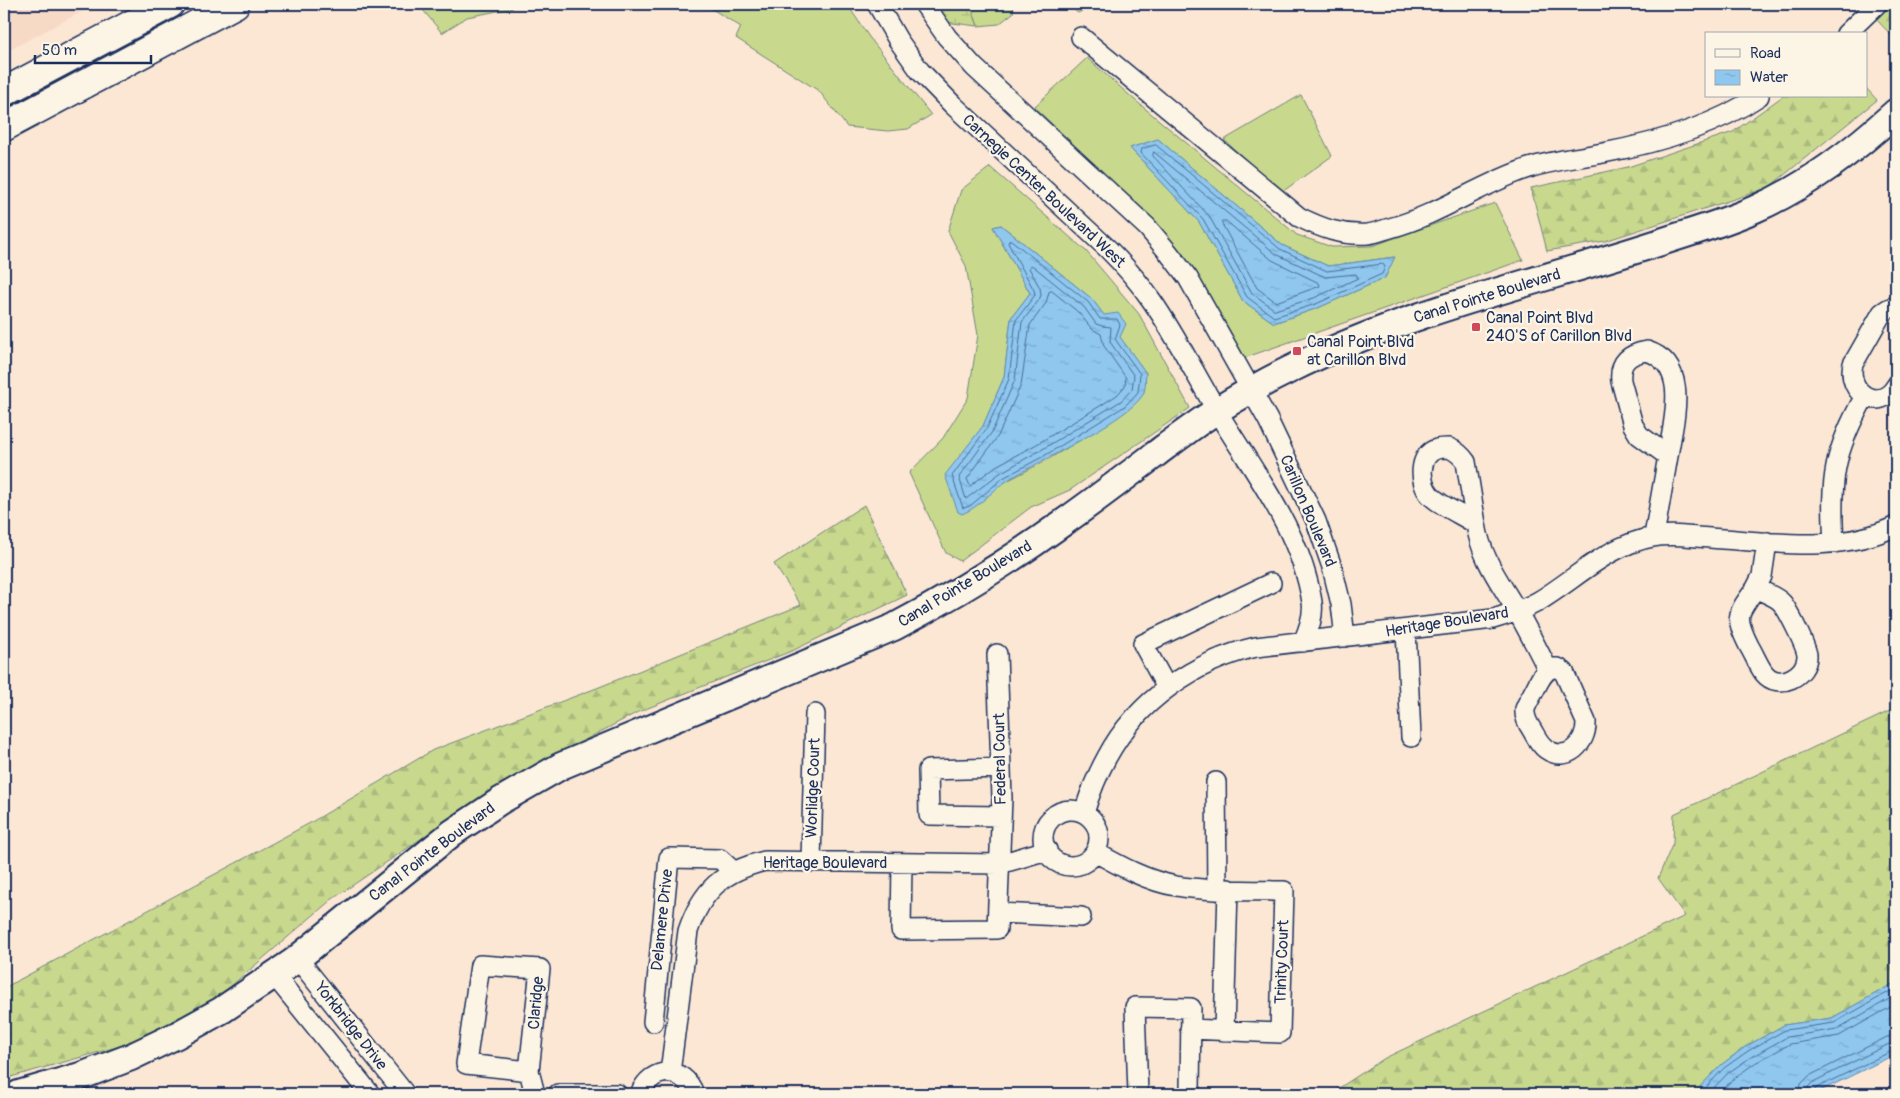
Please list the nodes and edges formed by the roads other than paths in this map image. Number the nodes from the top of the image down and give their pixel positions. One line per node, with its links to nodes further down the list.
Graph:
1 (170, 4): 8 (highway)
2 (235, 4): 11 (highway)
3 (877, 4): 16 (street, Carnegie Center Boulevard West)
4 (924, 4): 14 (street)
5 (1877, 4): 6 (street)
6 (1848, 32)
7 (1081, 37): 9 (street)
8 (4, 92)
9 (1755, 98)
10 (1896, 112): 14 (street, Canal Pointe Boulevard)
11 (4, 127)
12 (1896, 306): 15 (street)
13 (1896, 386): 15 (street)
14 (1251, 392): 16 (street, Canal Pointe Boulevard); 27 (street, Carillon Boulevard)
15 (1865, 396): 22 (street)
16 (1216, 410): 28 (street, Carillon Boulevard); 47 (street, Canal Pointe Boulevard)
17 (1668, 456): 17 (street); 20 (street)
18 (1476, 524): 25 (street)
19 (1896, 526): 22 (street, Heritage Boulevard)
20 (1654, 536): 21 (street, Heritage Boulevard); 25 (street, Heritage Boulevard)
21 (1767, 542): 22 (street, Heritage Boulevard); 24 (street)
22 (1834, 543)
23 (1271, 583): 31 (street)
24 (1756, 588): 24 (street)
25 (1518, 612): 26 (street, Heritage Boulevard); 30 (street)
26 (1406, 630): 27 (street, Heritage Boulevard); 33 (street)
27 (1345, 637): 28 (street, Heritage Boulevard)
28 (1303, 642): 31 (street, Heritage Boulevard)
29 (997, 654): 34 (street, Federal Court)
30 (1548, 670)
31 (1167, 688): 36 (street, Heritage Boulevard)
32 (815, 714): 40 (street, Worlidge Court)
33 (1411, 737)
34 (1001, 768): 37 (street, Federal Court); 37 (street)
35 (1216, 782): 44 (street)
36 (1084, 813): 38 (street); 39 (street)
37 (1001, 816): 42 (street, Federal Court)
38 (1047, 850): 39 (street); 42 (street, Heritage Boulevard)
39 (1095, 852): 44 (street, Trinity Court)
40 (811, 861): 41 (street, Heritage Boulevard); 43 (street, Heritage Boulevard)
41 (902, 863): 42 (street, Heritage Boulevard); 45 (street)
42 (1000, 864): 45 (street, Federal Court)
43 (733, 872): 49 (street, Delamere Drive); 53 (street, Heritage Boulevard)
44 (1222, 889): 51 (street); 51 (street, Trinity Court)
45 (998, 913): 46 (street)
46 (1081, 917)
47 (298, 959): 48 (street, Canal Pointe Boulevard); 56 (street, Yorkbridge Drive)
48 (275, 976): 54 (street, Canal Pointe Boulevard); 55 (street, Yorkbridge Drive)
49 (652, 1022)
50 (1190, 1029): 51 (street, Trinity Court); 62 (street); 63 (street)
51 (1224, 1031)
52 (530, 1071): 52 (street, Claridge); 57 (street)
53 (670, 1073): 60 (street); 61 (street)
54 (19, 1094)
55 (370, 1094)
56 (405, 1094)
57 (535, 1094)
58 (558, 1094): 59 (street)
59 (617, 1094)
60 (640, 1094)
61 (694, 1094)
62 (1138, 1094)
63 (1190, 1094)

